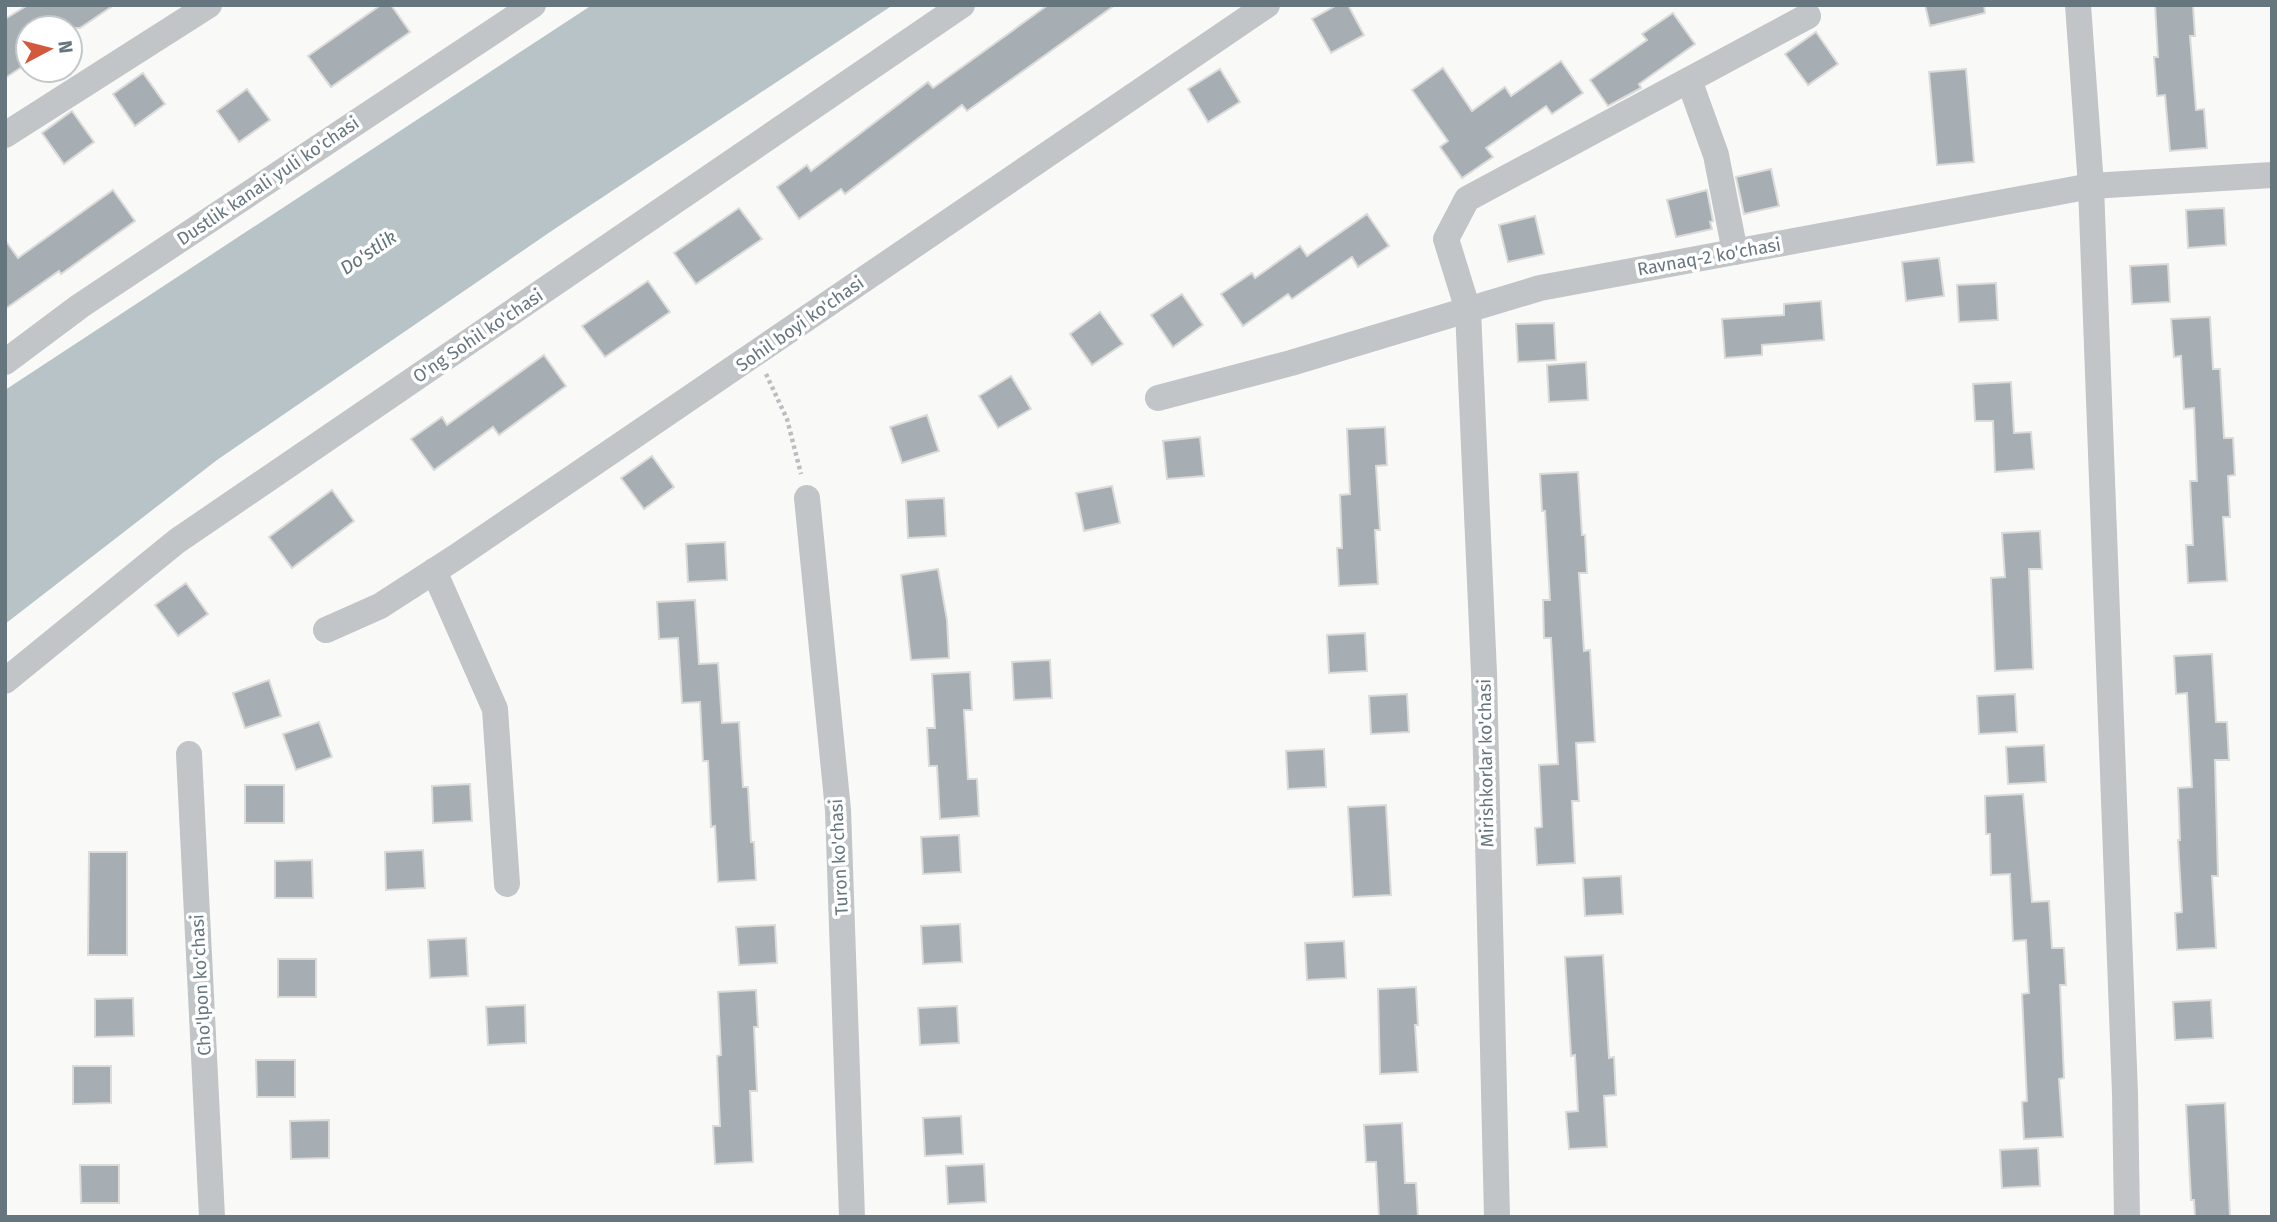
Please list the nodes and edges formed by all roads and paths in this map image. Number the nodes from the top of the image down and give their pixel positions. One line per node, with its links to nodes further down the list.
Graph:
1 (208, 5): 8 (street)
2 (533, 5): 14 (street, Dustlik kanali yuli ko'chasi)
3 (961, 5): 19 (street, O'ng Sohil ko'chasi)
4 (1267, 5): 13 (street, Sohil boyi ko'chasi)
5 (2078, 5): 10 (street)
6 (1808, 16): 7 (street, Mirishkorlar ko'chasi)
7 (1689, 80): 11 (street); 12 (street, Mirishkorlar ko'chasi)
8 (5, 135)
9 (2272, 175): 10 (street, Ravnaq-2 ko'chasi)
10 (2091, 186): 11 (street, Ravnaq-2 ko'chasi); 25 (street)
11 (1735, 252): 12 (street, Ravnaq-2 ko'chasi)
12 (1468, 310): 15 (street, Ravnaq-2 ko'chasi); 24 (street, Mirishkorlar ko'chasi)
13 (757, 354): 16 (path); 17 (street, Sohil boyi ko'chasi)
14 (5, 362)
15 (1158, 398)
16 (807, 498): 23 (street, Turon ko'chasi)
17 (434, 571): 18 (street, Sohil boyi ko'chasi); 21 (street)
18 (326, 630)
19 (5, 681)
20 (189, 754): 22 (street, Cho'lpon ko'chasi)
21 (507, 884)
22 (212, 1217)
23 (852, 1217)
24 (1497, 1217)
25 (2126, 1217)

